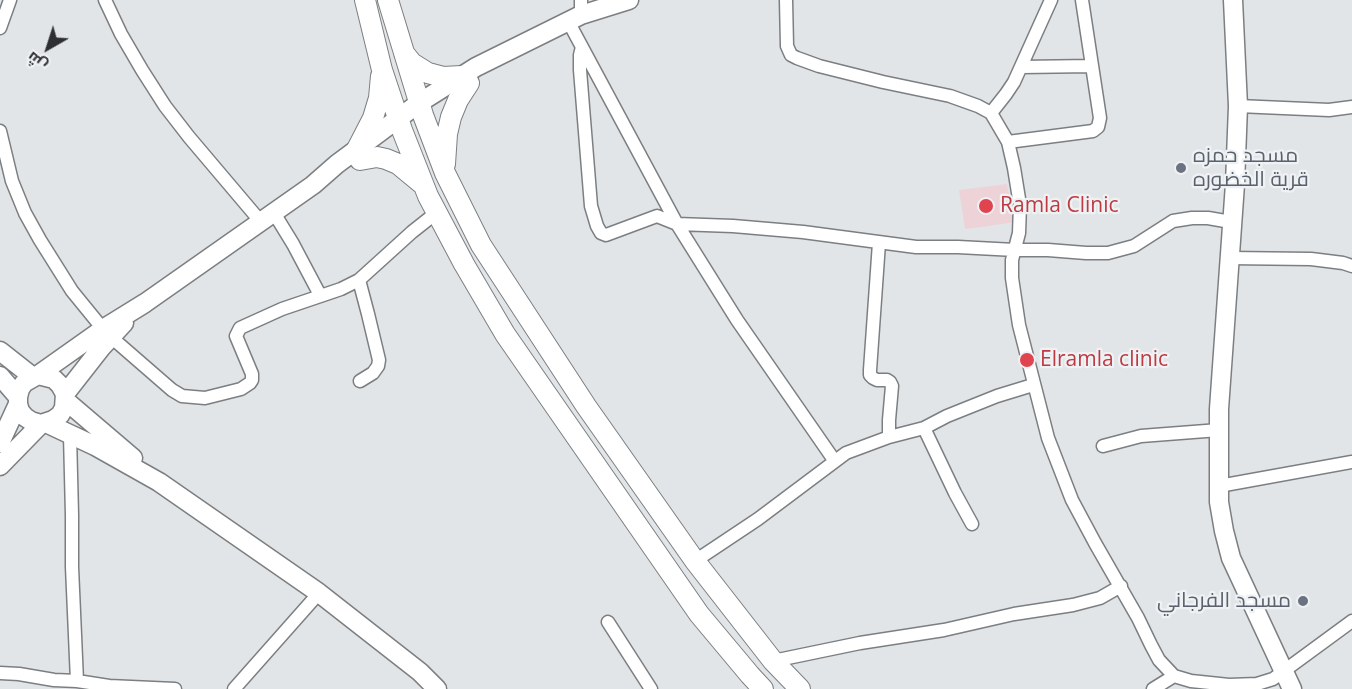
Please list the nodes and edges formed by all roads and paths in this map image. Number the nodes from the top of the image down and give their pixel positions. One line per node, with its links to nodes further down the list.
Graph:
1 (10, 0): 11 (street)
2 (105, 0): 29 (street)
3 (365, 0): 16 (main road)
4 (388, 0): 13 (main road)
5 (629, 0): 10 (street)
6 (786, 0): 21 (street)
7 (1051, 0): 15 (street)
8 (1082, 0): 14 (street)
9 (1233, 0): 18 (street)
10 (577, 12): 12 (street); 17 (street)
11 (0, 28)
12 (582, 47): 31 (street); 31 (street)
13 (403, 52): 17 (main road); 20 (main road)
14 (1092, 66): 15 (street); 24 (street)
15 (1021, 67): 21 (street)
16 (382, 70): 22 (main road); 25 (main road)
17 (465, 80): 20 (street); 26 (main road)
18 (1238, 106): 19 (street); 30 (street)
19 (1352, 108)
20 (421, 109): 22 (street); 26 (main road)
21 (991, 113): 24 (street)
22 (400, 124): 25 (street); 27 (main road)
23 (0, 131): 38 (street)
24 (1008, 142): 33 (street)
25 (358, 154): 27 (main road); 29 (street)
26 (445, 173): 59 (main road)
27 (423, 185): 28 (main road)
28 (436, 213): 36 (street); 75 (main road)
29 (267, 217): 37 (street); 38 (street)
30 (1231, 222): 33 (street); 34 (street)
31 (676, 224): 32 (street); 53 (street)
32 (879, 243): 33 (street); 50 (street)
33 (1015, 250): 43 (street)
34 (1229, 258): 35 (street); 48 (street)
35 (1352, 266)
36 (358, 280): 37 (street); 42 (street)
37 (320, 295): 38 (street)
38 (107, 333): 41 (street); 44 (street)
39 (0, 351): 41 (street)
40 (0, 376): 45 (street)
41 (35, 376): 44 (street); 45 (street)
42 (360, 381)
43 (1033, 385): 47 (street); 60 (street)
44 (65, 397): 46 (street); 56 (street)
45 (18, 400): 46 (street); 51 (street)
46 (43, 423): 49 (street); 55 (street)
47 (924, 428): 50 (street); 58 (street)
48 (1219, 430): 52 (street); 57 (street)
49 (70, 435): 56 (street); 68 (street)
50 (889, 437): 53 (street)
51 (0, 443)
52 (1103, 446)
53 (834, 460): 59 (street)
54 (1352, 462): 57 (street)
55 (0, 466)
56 (159, 482): 61 (street)
57 (1219, 486): 65 (street)
58 (972, 524)
59 (695, 561): 64 (main road)
60 (1121, 586): 64 (street); 67 (street)
61 (319, 593): 72 (street); 73 (street)
62 (1352, 621): 65 (street)
63 (608, 622): 74 (street)
64 (773, 661): 76 (main road)
65 (1284, 671): 69 (street); 78 (street)
66 (0, 673): 68 (street)
67 (1174, 676): 69 (street); 77 (street)
68 (78, 681): 70 (street)
69 (1190, 685)
70 (109, 687): 71 (street)
71 (175, 689)
72 (234, 689)
73 (437, 689)
74 (651, 689)
75 (763, 689)
76 (800, 689)
77 (1153, 689)
78 (1292, 689)

